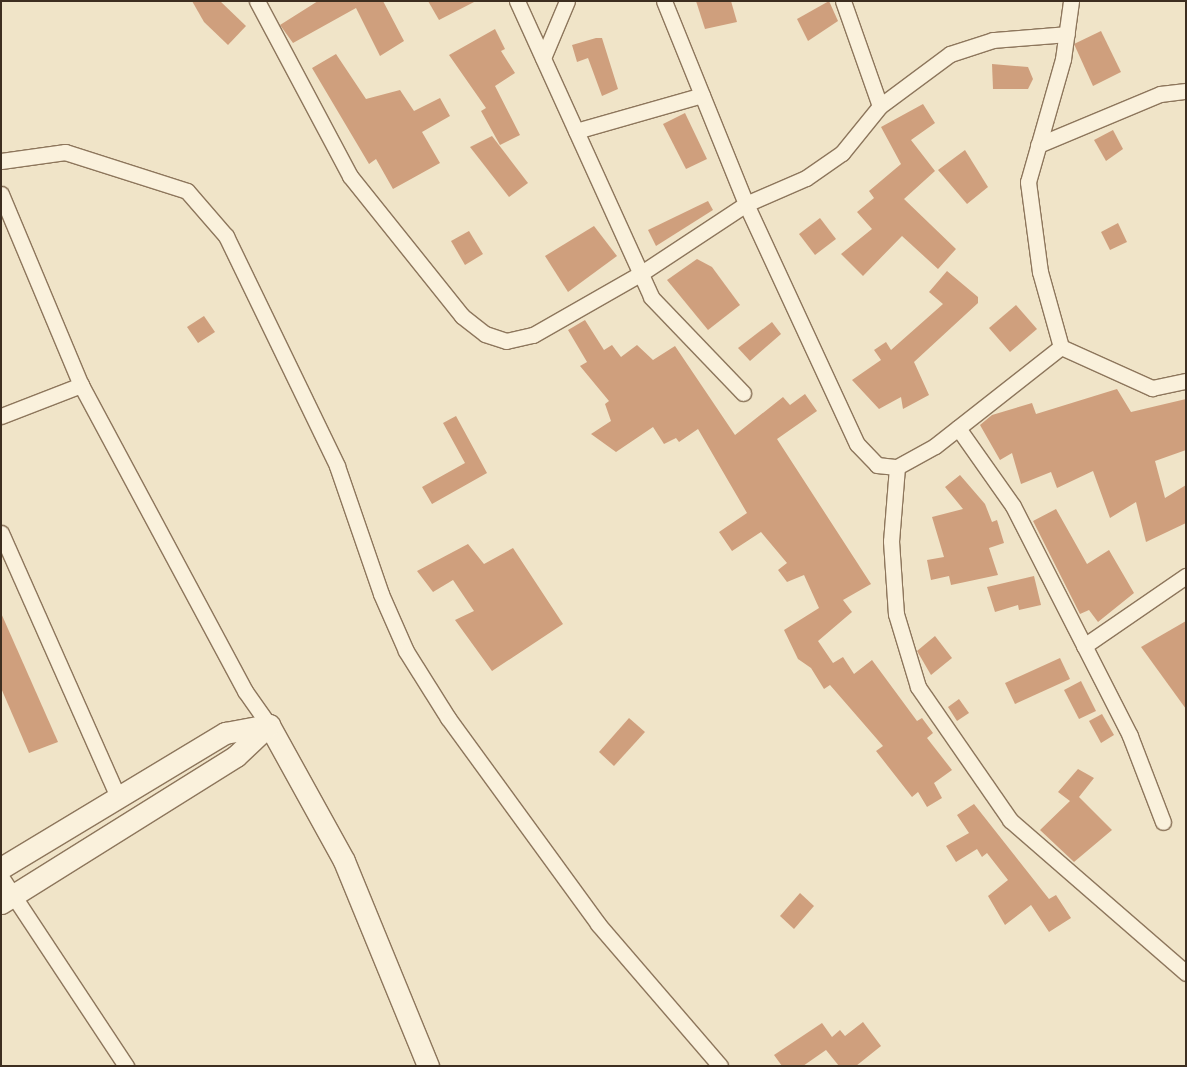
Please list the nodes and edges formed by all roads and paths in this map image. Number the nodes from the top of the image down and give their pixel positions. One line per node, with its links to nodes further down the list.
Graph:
1 (257, 1): 17 (street)
2 (517, 1): 8 (street)
3 (567, 1): 8 (street)
4 (664, 1): 10 (street)
5 (843, 1): 11 (street)
6 (1071, 1): 7 (street)
7 (1067, 34): 11 (street); 13 (street)
8 (543, 58): 12 (street)
9 (1186, 91): 13 (street)
10 (702, 95): 12 (street); 16 (street)
11 (880, 106): 16 (street)
12 (576, 131): 17 (street)
13 (1038, 145): 18 (street)
14 (1, 161): 37 (street)
15 (1, 194): 20 (street)
16 (746, 204): 17 (street); 24 (street)
17 (640, 274): 21 (street)
18 (1061, 347): 19 (street); 23 (street)
19 (1186, 381)
20 (81, 385): 22 (street); 28 (street)
21 (743, 393)
22 (1, 416)
23 (958, 428): 24 (street); 27 (street)
24 (898, 467): 34 (street)
25 (1, 533): 29 (street)
26 (1186, 576): 27 (street)
27 (1084, 646): 30 (street)
28 (269, 725): 29 (main road); 33 (main road); 36 (main road)
29 (118, 797): 31 (main road)
30 (1163, 822)
31 (1, 868)
32 (1, 877): 33 (street)
33 (7, 899): 35 (street)
34 (1186, 973)
35 (126, 1066)
36 (428, 1066)
37 (720, 1066)

